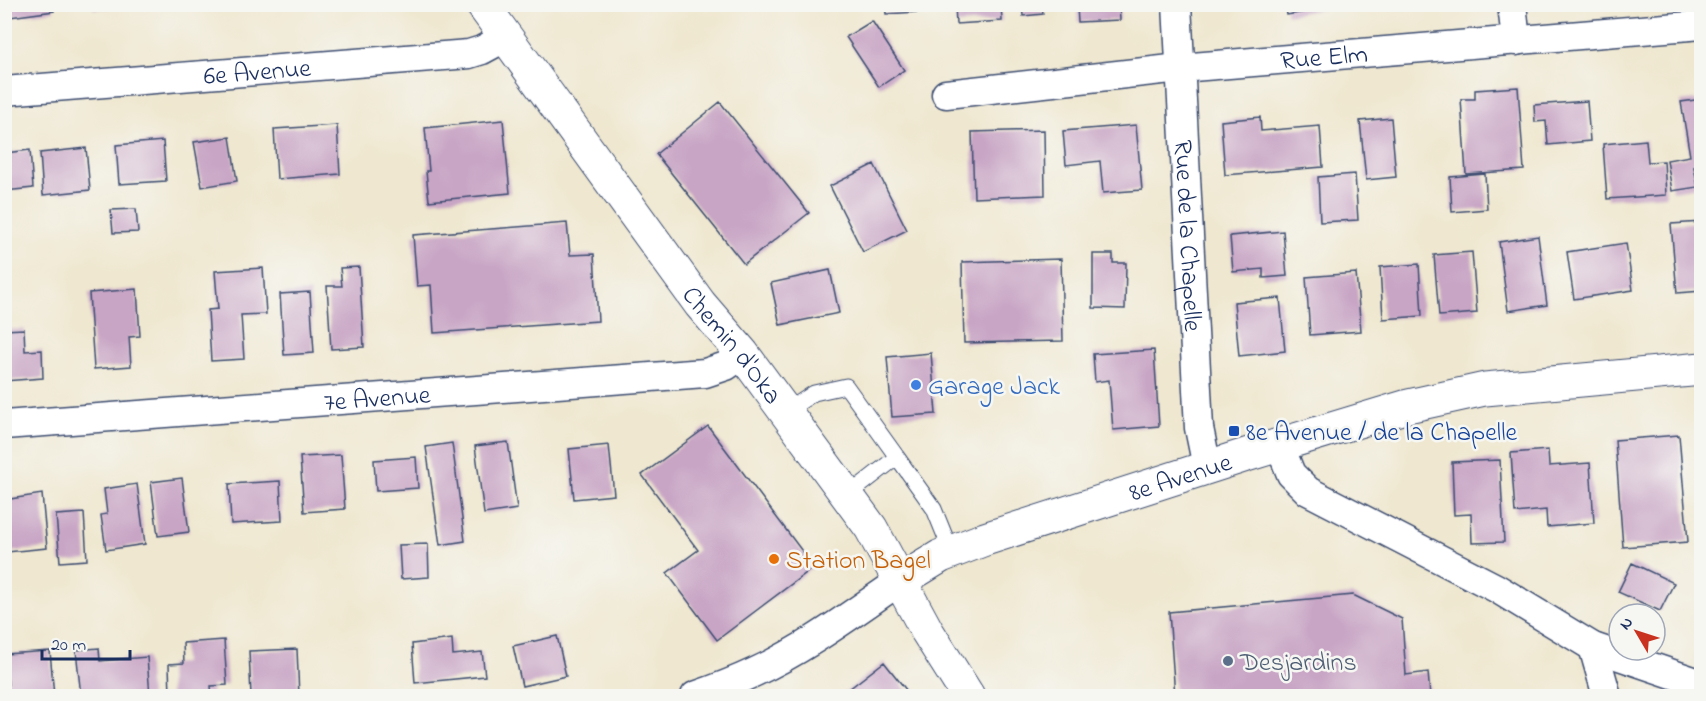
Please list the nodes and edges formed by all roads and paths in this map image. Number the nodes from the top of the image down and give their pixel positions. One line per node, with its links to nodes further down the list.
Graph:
1 (482, 4): 5 (main road, Chemin d'Oka)
2 (1177, 4): 7 (street, Rue de la Chapelle)
3 (1512, 4): 6 (street)
4 (1701, 26): 6 (street, Rue Elm)
5 (506, 38): 8 (street, 6e Avenue); 10 (main road, Chemin d'Oka)
6 (1516, 41): 7 (street, Rue Elm)
7 (1180, 69): 9 (street, Rue Elm); 16 (street, Rue de la Chapelle)
8 (4, 91)
9 (946, 93)
10 (743, 354): 12 (main road, Chemin d'Oka); 13 (street, 7e Avenue)
11 (1701, 369): 14 (main road, 8e Avenue)
12 (785, 412): 15 (lane); 17 (main road, Chemin d'Oka)
13 (4, 425)
14 (1279, 444): 16 (main road, 8e Avenue); 20 (street)
15 (897, 457): 17 (lane); 18 (lane)
16 (1207, 467): 18 (main road, 8e Avenue)
17 (847, 496): 19 (main road, Chemin d'Oka)
18 (951, 551): 19 (main road, 8e Avenue)
19 (900, 581): 22 (street, 8e Avenue); 23 (main road, Chemin d'Oka)
20 (1593, 647): 21 (street); 24 (street)
21 (1701, 684)
22 (695, 696)
23 (968, 696)
24 (1607, 696)

